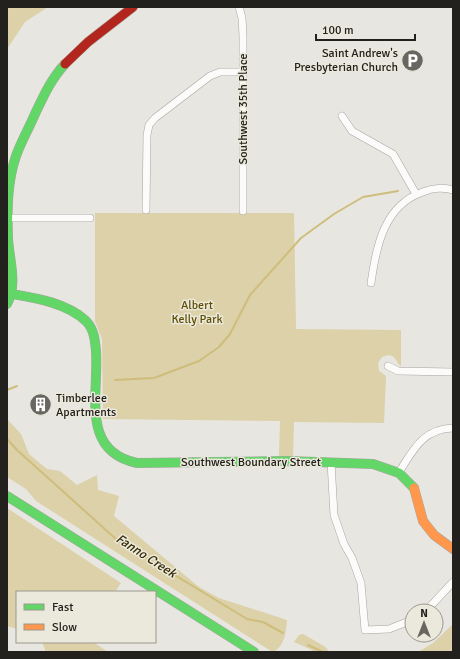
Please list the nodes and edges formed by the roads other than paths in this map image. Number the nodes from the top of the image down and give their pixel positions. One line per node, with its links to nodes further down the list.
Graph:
1 (133, 7): 9 (street)
2 (239, 7): 3 (street, Southwest 35th Place)
3 (242, 72): 7 (street); 8 (street, Southwest 35th Place)
4 (342, 116): 6 (street)
5 (453, 190): 6 (street)
6 (416, 194): 11 (street)
7 (146, 210)
8 (243, 211)
9 (8, 218): 10 (street); 12 (street)
10 (90, 218)
11 (371, 283)
12 (12, 294): 13 (street); 17 (street, Southwest Boundary Street)
13 (7, 304)
14 (388, 366): 15 (street)
15 (453, 372)
16 (453, 428): 18 (street)
17 (331, 462): 18 (street, Southwest Boundary Street); 23 (street)
18 (398, 472): 20 (street)
19 (7, 496): 24 (street)
20 (453, 549)
21 (453, 582): 22 (street)
22 (433, 603)
23 (404, 623)
24 (254, 652)

